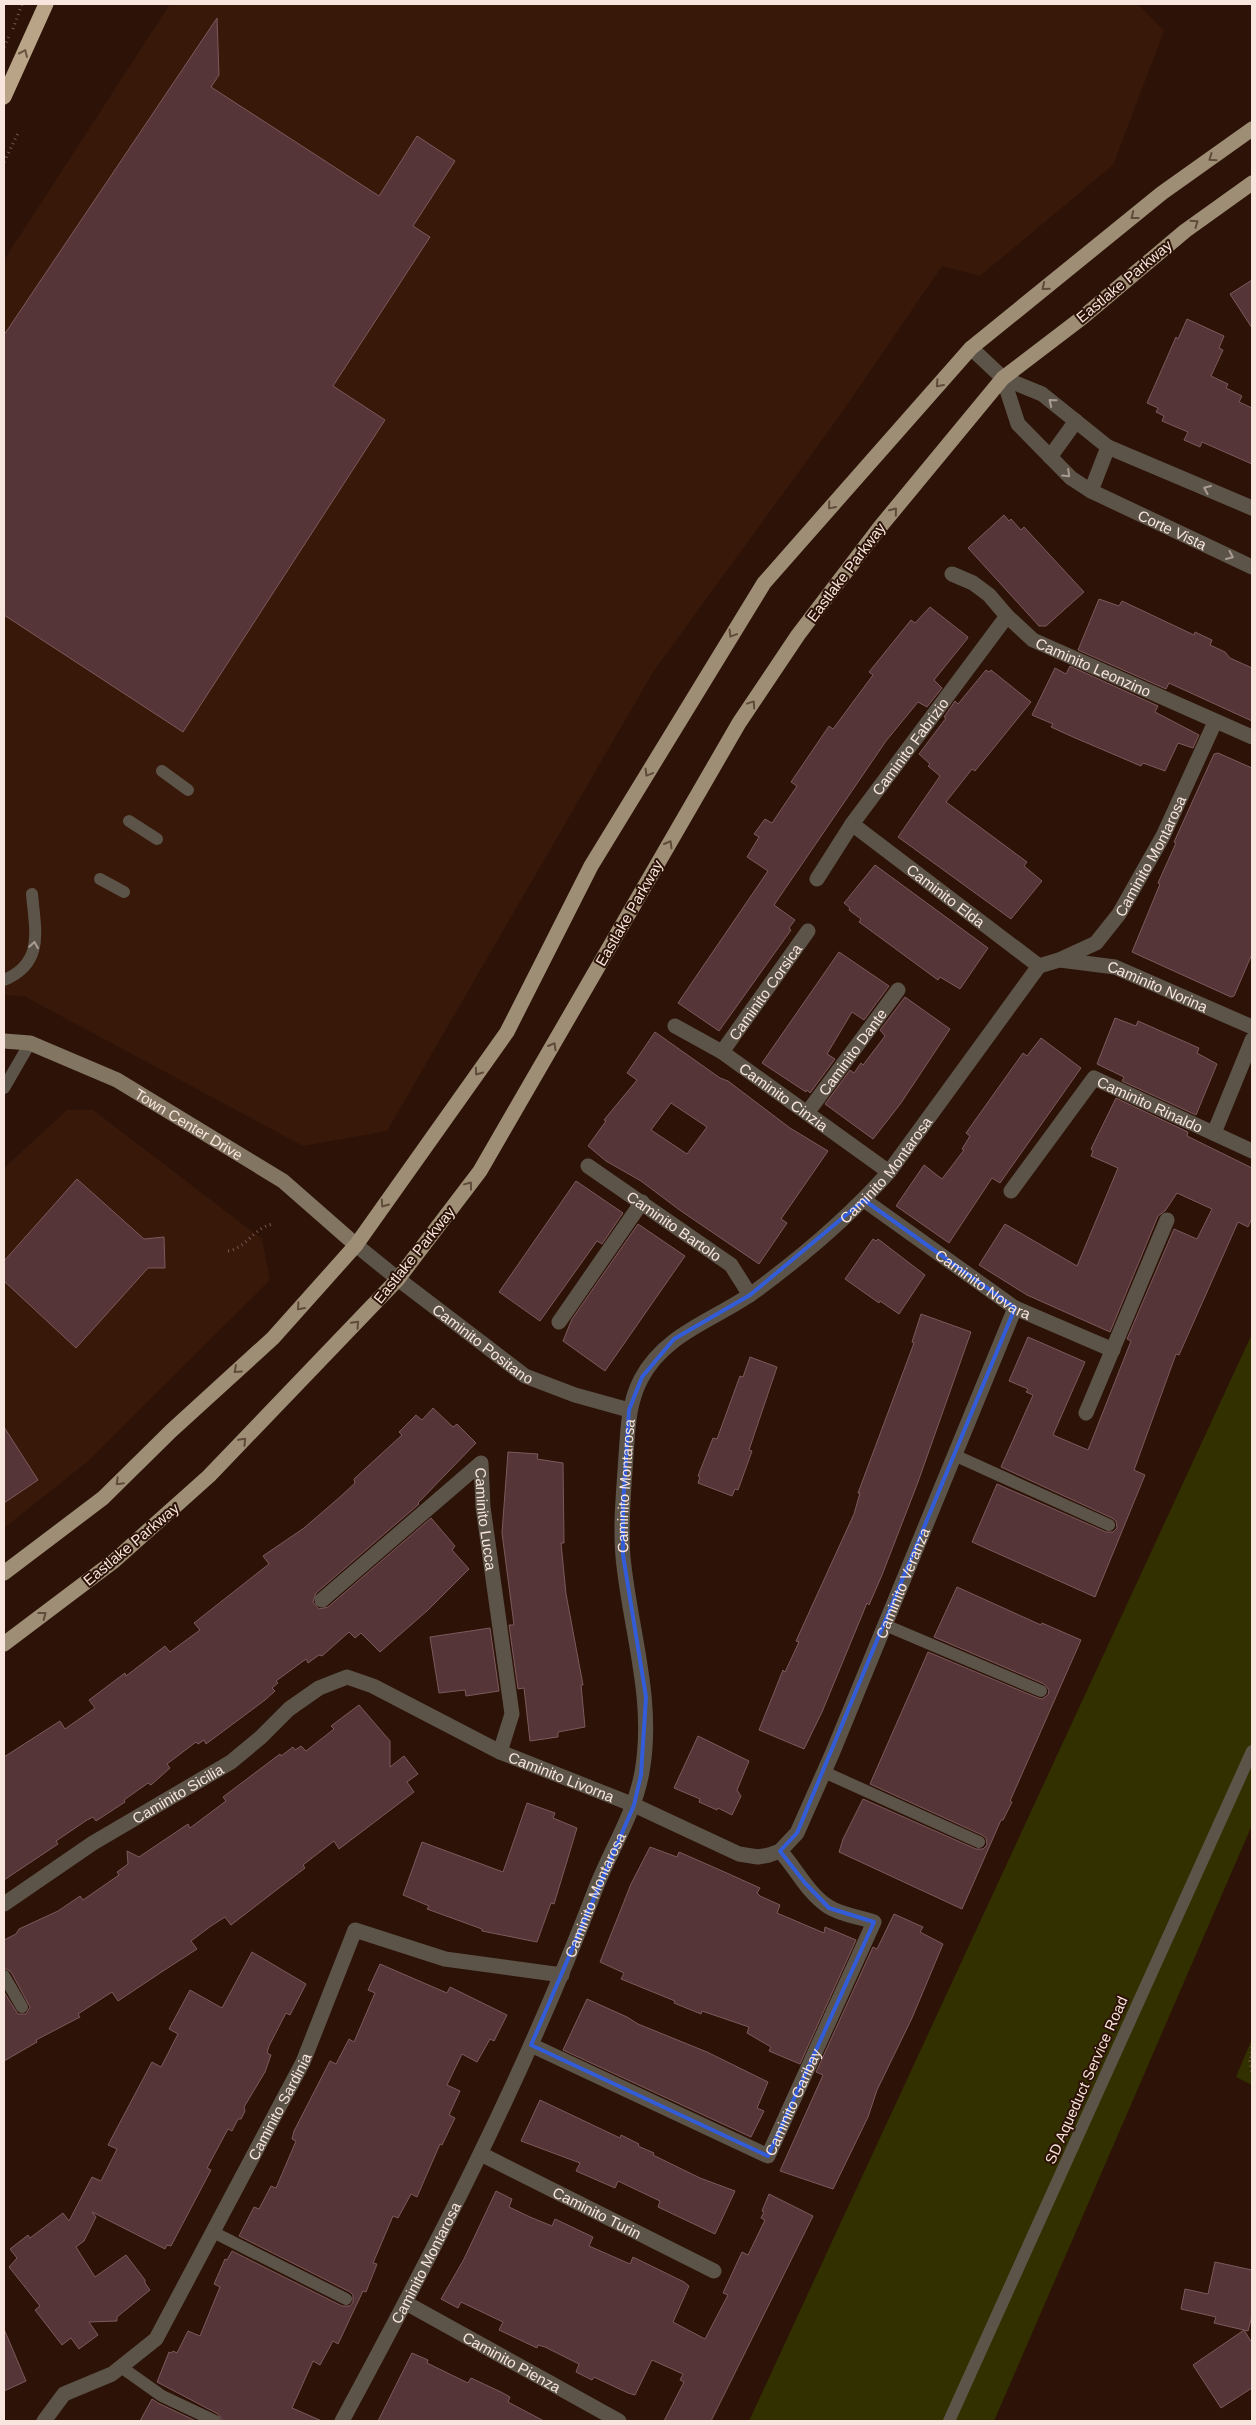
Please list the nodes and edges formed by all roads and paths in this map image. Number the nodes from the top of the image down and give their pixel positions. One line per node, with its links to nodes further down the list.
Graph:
1 (22, 4): 3 (path)
2 (46, 4): 4 (highway, one-way to 2)
3 (4, 48)
4 (4, 97)
5 (1252, 130): 9 (main road, one-way to 9)
6 (18, 133): 7 (path)
7 (4, 162)
8 (1252, 182): 10 (main road, Eastlake Parkway, one-way to 8)
9 (971, 348): 10 (street, Corte Vista); 52 (main road, one-way to 52)
10 (1002, 378): 11 (street, Corte Vista, one-way to 10); 13 (street, Corte Vista); 54 (main road, Eastlake Parkway, one-way to 10)
11 (1076, 422): 12 (street, Corte Vista); 13 (street)
12 (1108, 447): 14 (street); 15 (street, Corte Vista, one-way to 12)
13 (1050, 457): 14 (street, Corte Vista, one-way to 14)
14 (1091, 491): 16 (street, Corte Vista, one-way to 16)
15 (1252, 508)
16 (1252, 567)
17 (952, 574): 18 (street, Caminito Leonzino)
18 (1007, 616): 19 (street, Caminito Leonzino); 24 (street, Caminito Fabrizio)
19 (1216, 722): 20 (street, Caminito Leonzino); 31 (street, Caminito Montarosa)
20 (1252, 737)
21 (162, 771): 22 (lane)
22 (188, 790)
23 (129, 821): 25 (lane)
24 (852, 824): 27 (street, Caminito Fabrizio); 32 (street, Caminito Elda)
25 (157, 839)
26 (100, 879): 28 (lane)
27 (817, 879)
28 (124, 892)
29 (32, 894): 33 (lane, one-way to 29)
30 (808, 931): 40 (street, Caminito Corsica)
31 (1059, 960): 32 (street, Caminito Montarosa); 36 (street, Caminito Norina)
32 (1039, 966): 46 (street, Caminito Montarosa)
33 (4, 980)
34 (898, 990): 42 (street, Caminito Dante)
35 (675, 1026): 40 (street, Caminito Cinzia)
36 (1252, 1027)
37 (1252, 1040): 43 (street)
38 (4, 1041): 39 (street, Town Center Drive)
39 (30, 1043): 41 (lane); 52 (street, Town Center Drive)
40 (722, 1052): 42 (street, Caminito Cinzia)
41 (4, 1088)
42 (807, 1113): 46 (street, Caminito Cinzia)
43 (1214, 1133): 44 (street, Caminito Rinaldo); 47 (street, Caminito Rinaldo)
44 (1252, 1151)
45 (588, 1166): 49 (street, Caminito Bartolo)
46 (888, 1172): 48 (street, Caminito Montarosa)
47 (1011, 1191)
48 (864, 1200): 55 (street, Caminito Montarosa); 56 (street, Caminito Novara)
49 (642, 1202): 55 (street, Caminito Bartolo); 57 (street)
50 (1167, 1220): 58 (street)
51 (273, 1224): 53 (path)
52 (356, 1245): 54 (street, Caminito Positano); 63 (main road, one-way to 63)
53 (228, 1251)
54 (398, 1279): 59 (street, Caminito Positano); 66 (main road, Eastlake Parkway, one-way to 54)
55 (750, 1295): 59 (street, Caminito Montarosa)
56 (1015, 1308): 58 (street, Caminito Novara); 61 (street, Caminito Veranza)
57 (559, 1322)
58 (1113, 1350): 60 (street)
59 (629, 1410): 72 (street, Caminito Montarosa)
60 (1086, 1413)
61 (954, 1454): 62 (lane); 65 (street, Caminito Veranza)
62 (1109, 1525)
63 (4, 1573)
64 (322, 1600): 70 (street, Caminito Lucca)
65 (884, 1625): 68 (lane); 71 (street, Caminito Veranza)
66 (4, 1644)
67 (347, 1677): 70 (street, Caminito Livorna); 75 (street, Caminito Sicilia)
68 (1041, 1692)
69 (1252, 1751): 94 (lane, SD Aqueduct Service Road)
70 (500, 1752): 72 (street, Caminito Livorna)
71 (824, 1772): 73 (lane); 74 (street, Caminito Veranza)
72 (634, 1805): 74 (street, Caminito Livorna); 76 (street, Caminito Montarosa)
73 (979, 1842)
74 (780, 1851): 79 (street, Caminito Garibay)
75 (4, 1904)
76 (562, 1975): 79 (street, Caminito Montarosa); 85 (street, Caminito Sardinia)
77 (4, 1976): 78 (lane)
78 (22, 2007)
79 (531, 2045): 84 (street, Caminito Montarosa)
80 (1252, 2045): 82 (path)
81 (1252, 2056): 82 (path)
82 (1250, 2061): 83 (path)
83 (1252, 2074)
84 (481, 2154): 86 (street, Caminito Turin); 88 (street, Caminito Montarosa)
85 (213, 2232): 87 (lane); 89 (street, Caminito Sardinia)
86 (714, 2271)
87 (346, 2299)
88 (406, 2303): 92 (street, Caminito Montarosa); 93 (street, Caminito Pienza)
89 (121, 2366): 90 (street, Caminito Sardinia); 91 (lane)
90 (44, 2421)
91 (215, 2421)
92 (342, 2421)
93 (619, 2421)
94 (949, 2421)

